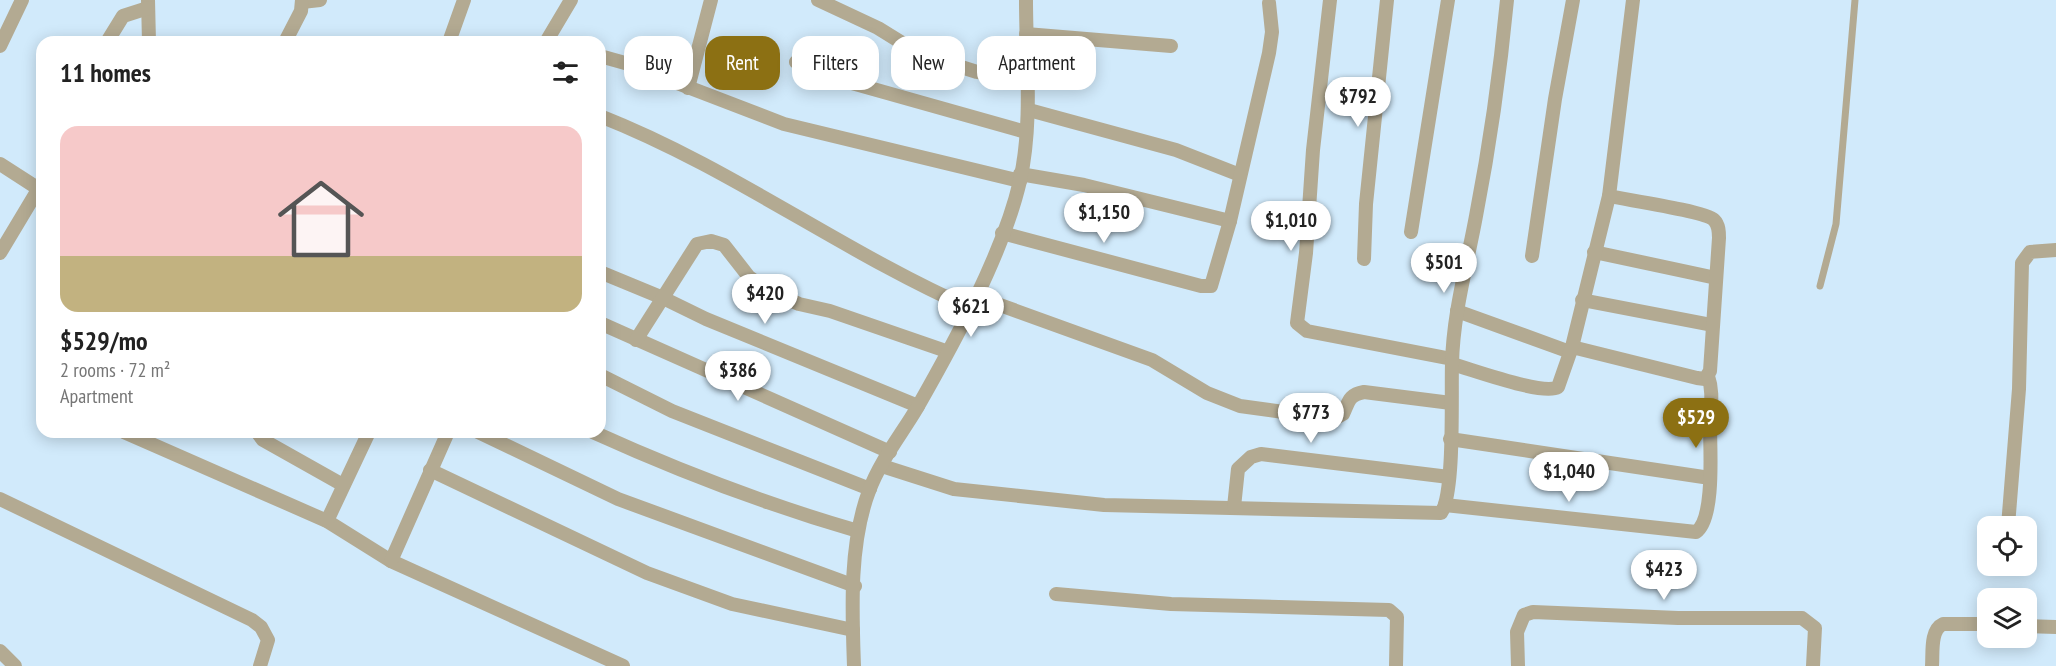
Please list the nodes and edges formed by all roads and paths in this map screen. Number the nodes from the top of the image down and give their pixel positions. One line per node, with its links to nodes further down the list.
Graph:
1 (22, 0): 24 (street)
2 (320, 0): 15 (street)
3 (464, 0): 22 (street)
4 (571, 0): 23 (street)
5 (711, 0): 28 (street)
6 (818, 0): 29 (street)
7 (1026, 0): 18 (street)
8 (1330, 0): 62 (street)
9 (1387, 0): 49 (street)
10 (1448, 0): 43 (street)
11 (1507, 0): 56 (street)
12 (1573, 0): 48 (street)
13 (1633, 0): 41 (street)
14 (1855, 0): 52 (lane)
15 (302, 1): 21 (street)
16 (1269, 3): 37 (street)
17 (148, 4): 19 (street); 20 (street)
18 (1026, 34): 25 (street)
19 (111, 36)
20 (149, 36)
21 (288, 36)
22 (451, 36)
23 (550, 36)
24 (0, 44)
25 (1171, 46)
26 (606, 58): 27 (street)
27 (624, 63)
28 (693, 69)
29 (977, 72)
30 (693, 90): 38 (street)
31 (877, 90): 35 (street)
32 (1028, 90): 33 (street)
33 (1029, 110): 35 (street); 37 (street)
34 (606, 118): 55 (street)
35 (1026, 132): 38 (street)
36 (0, 164): 39 (street)
37 (1240, 175): 42 (street)
38 (1020, 177): 42 (street); 44 (street)
39 (36, 185)
40 (36, 196): 47 (street)
41 (1609, 196): 46 (street); 51 (street)
42 (1230, 221): 44 (street)
43 (1411, 232)
44 (1002, 233): 55 (street)
45 (2056, 250): 84 (street)
46 (1594, 252): 51 (street); 54 (street)
47 (0, 253)
48 (1532, 256)
49 (1364, 259)
50 (606, 274): 53 (street)
51 (1716, 278): 57 (street)
52 (1821, 286)
53 (663, 298): 59 (street); 61 (street); 66 (street)
54 (1582, 300): 57 (street); 60 (street)
55 (973, 302): 61 (street); 65 (street)
56 (1457, 311): 60 (street); 62 (street)
57 (1713, 325): 63 (street)
58 (606, 326): 59 (street)
59 (636, 340): 74 (street)
60 (1571, 350): 62 (street); 63 (street)
61 (946, 351): 66 (street)
62 (1452, 362): 65 (street)
63 (1708, 376): 78 (street)
64 (606, 378): 80 (street)
65 (1451, 402): 73 (street)
66 (918, 406): 74 (street)
67 (138, 438): 85 (street)
68 (261, 438): 79 (street)
69 (366, 438): 79 (street)
70 (445, 438): 76 (street)
71 (491, 438): 88 (street)
72 (606, 438): 86 (street)
73 (1450, 439): 77 (street); 78 (street)
74 (890, 452): 75 (street)
75 (882, 466): 80 (street); 83 (street)
76 (430, 470): 87 (street); 93 (street)
77 (1449, 477): 82 (street); 83 (street)
78 (1710, 478): 82 (street)
79 (343, 485): 85 (street)
80 (870, 489): 86 (street)
81 (0, 499): 96 (street)
82 (1445, 505): 83 (street)
83 (1234, 507)
84 (2009, 516)
85 (327, 521): 87 (street)
86 (858, 531): 88 (street)
87 (391, 561): 97 (street)
88 (855, 586): 93 (street)
89 (1056, 594): 99 (street)
90 (1977, 624): 102 (street)
91 (2037, 626): 92 (street)
92 (2056, 627)
93 (853, 630): 98 (street)
94 (0, 651): 95 (street)
95 (15, 666)
96 (261, 666)
97 (623, 666)
98 (854, 666)
99 (1396, 666)
100 (1518, 666): 101 (street)
101 (1814, 666)
102 (1932, 666)

